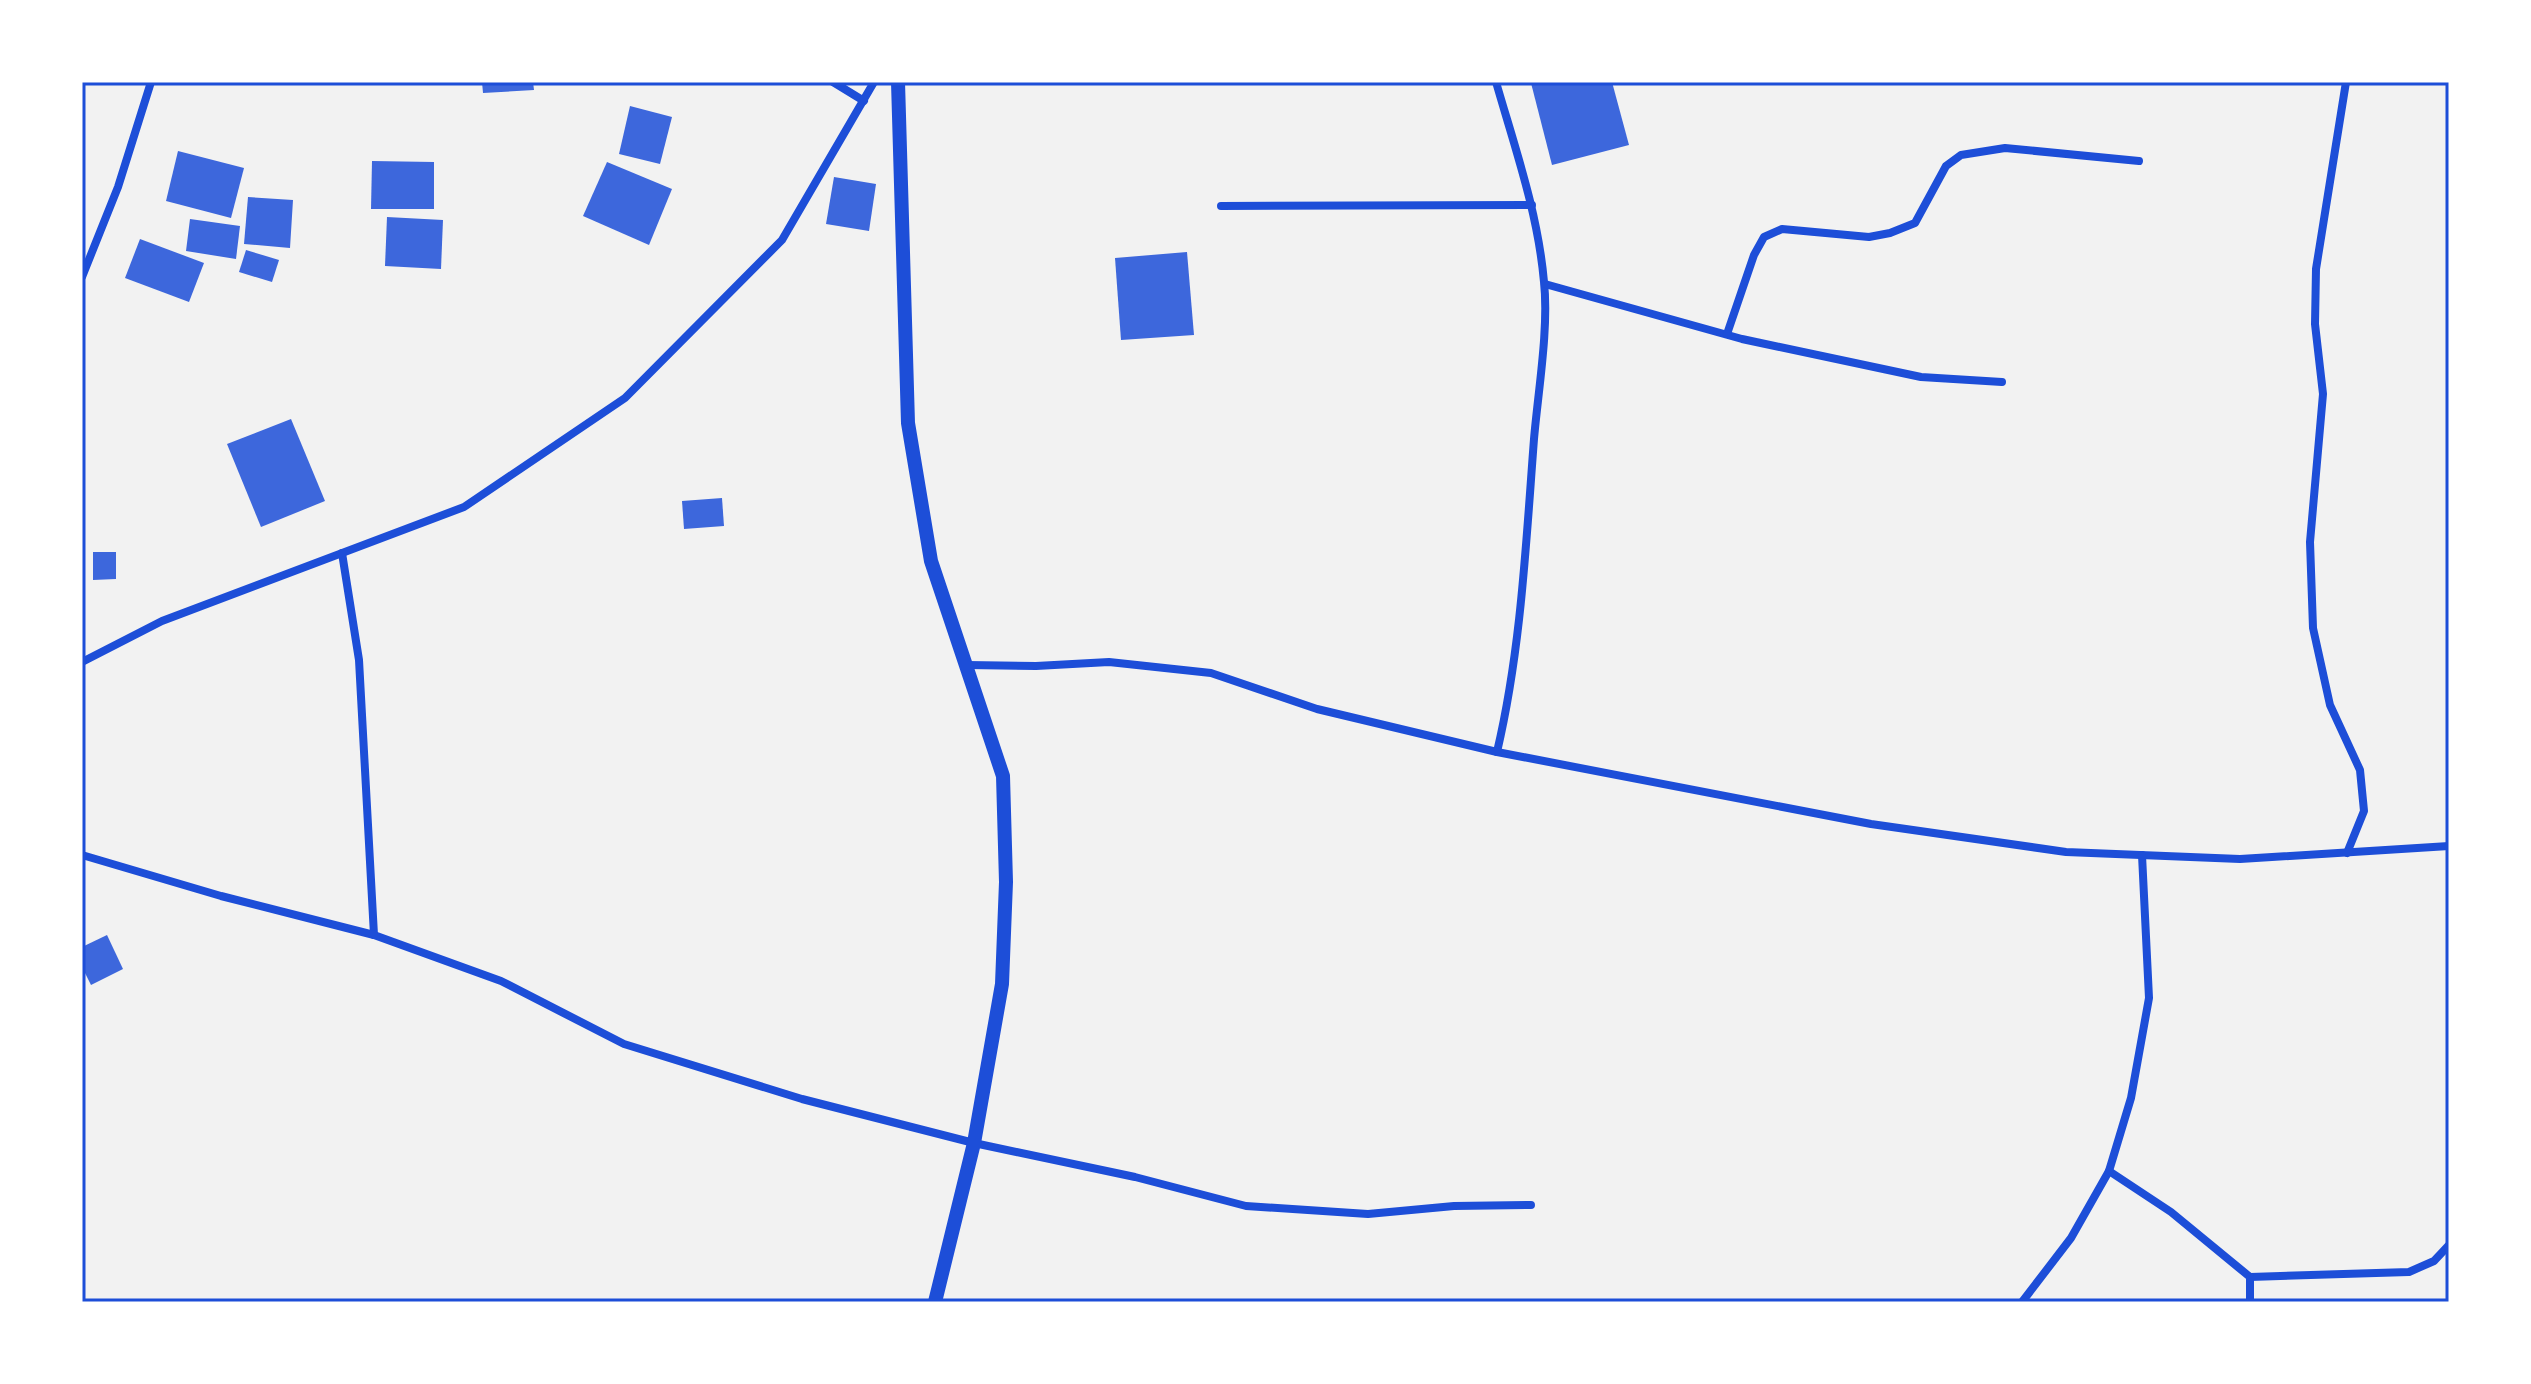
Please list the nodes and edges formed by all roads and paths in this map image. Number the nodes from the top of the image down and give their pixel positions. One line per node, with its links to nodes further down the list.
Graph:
1 (151, 82): 11 (street)
2 (833, 82): 7 (street)
3 (874, 82): 7 (street)
4 (898, 82): 17 (street)
5 (1496, 82): 9 (street)
6 (2346, 82): 20 (street)
7 (864, 101): 15 (street)
8 (2139, 161): 13 (street)
9 (1532, 205): 10 (street); 12 (street)
10 (1221, 206)
11 (82, 277)
12 (1545, 284): 13 (street); 18 (street)
13 (1727, 334): 14 (street)
14 (2002, 382)
15 (342, 553): 16 (street); 23 (street)
16 (82, 662)
17 (967, 665): 18 (street); 24 (street)
18 (1497, 752): 22 (street)
19 (2449, 846): 20 (street)
20 (2347, 853): 22 (street)
21 (82, 855): 23 (street)
22 (2142, 855): 25 (street)
23 (374, 935): 24 (street)
24 (974, 1143): 26 (street); 29 (street)
25 (2109, 1171): 28 (street); 30 (street)
26 (1531, 1205)
27 (2449, 1245): 28 (street)
28 (2250, 1277): 31 (street)
29 (935, 1302)
30 (2022, 1302)
31 (2250, 1302)

